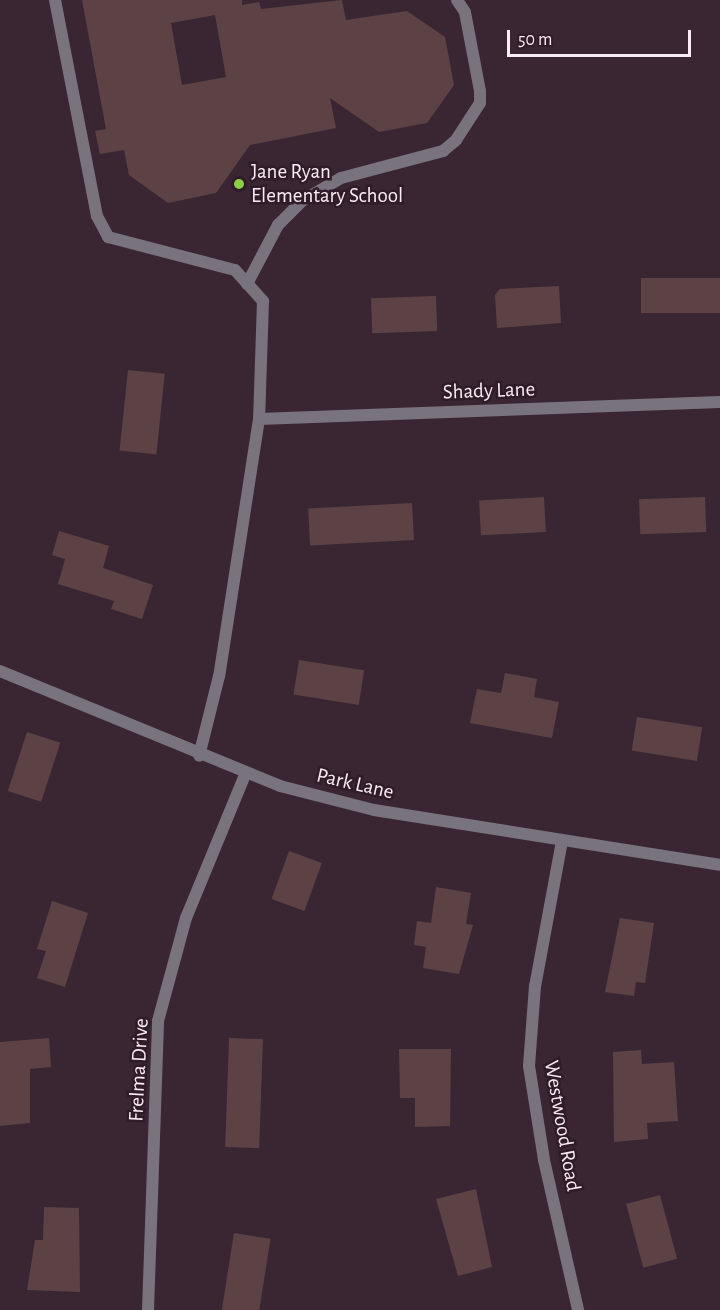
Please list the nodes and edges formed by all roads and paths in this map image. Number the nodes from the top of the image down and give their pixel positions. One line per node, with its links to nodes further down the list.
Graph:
1 (55, 0): 3 (street)
2 (457, 0): 3 (street)
3 (247, 284): 5 (street)
4 (720, 402): 5 (street, Shady Lane)
5 (259, 419): 7 (street)
6 (0, 671): 7 (street, Park Lane)
7 (199, 756): 8 (street, Park Lane)
8 (245, 775): 9 (street, Park Lane); 11 (street, Frelma Drive)
9 (562, 841): 10 (street, Park Lane); 12 (street, Westwood Road)
10 (720, 865)
11 (148, 1310)
12 (578, 1310)

